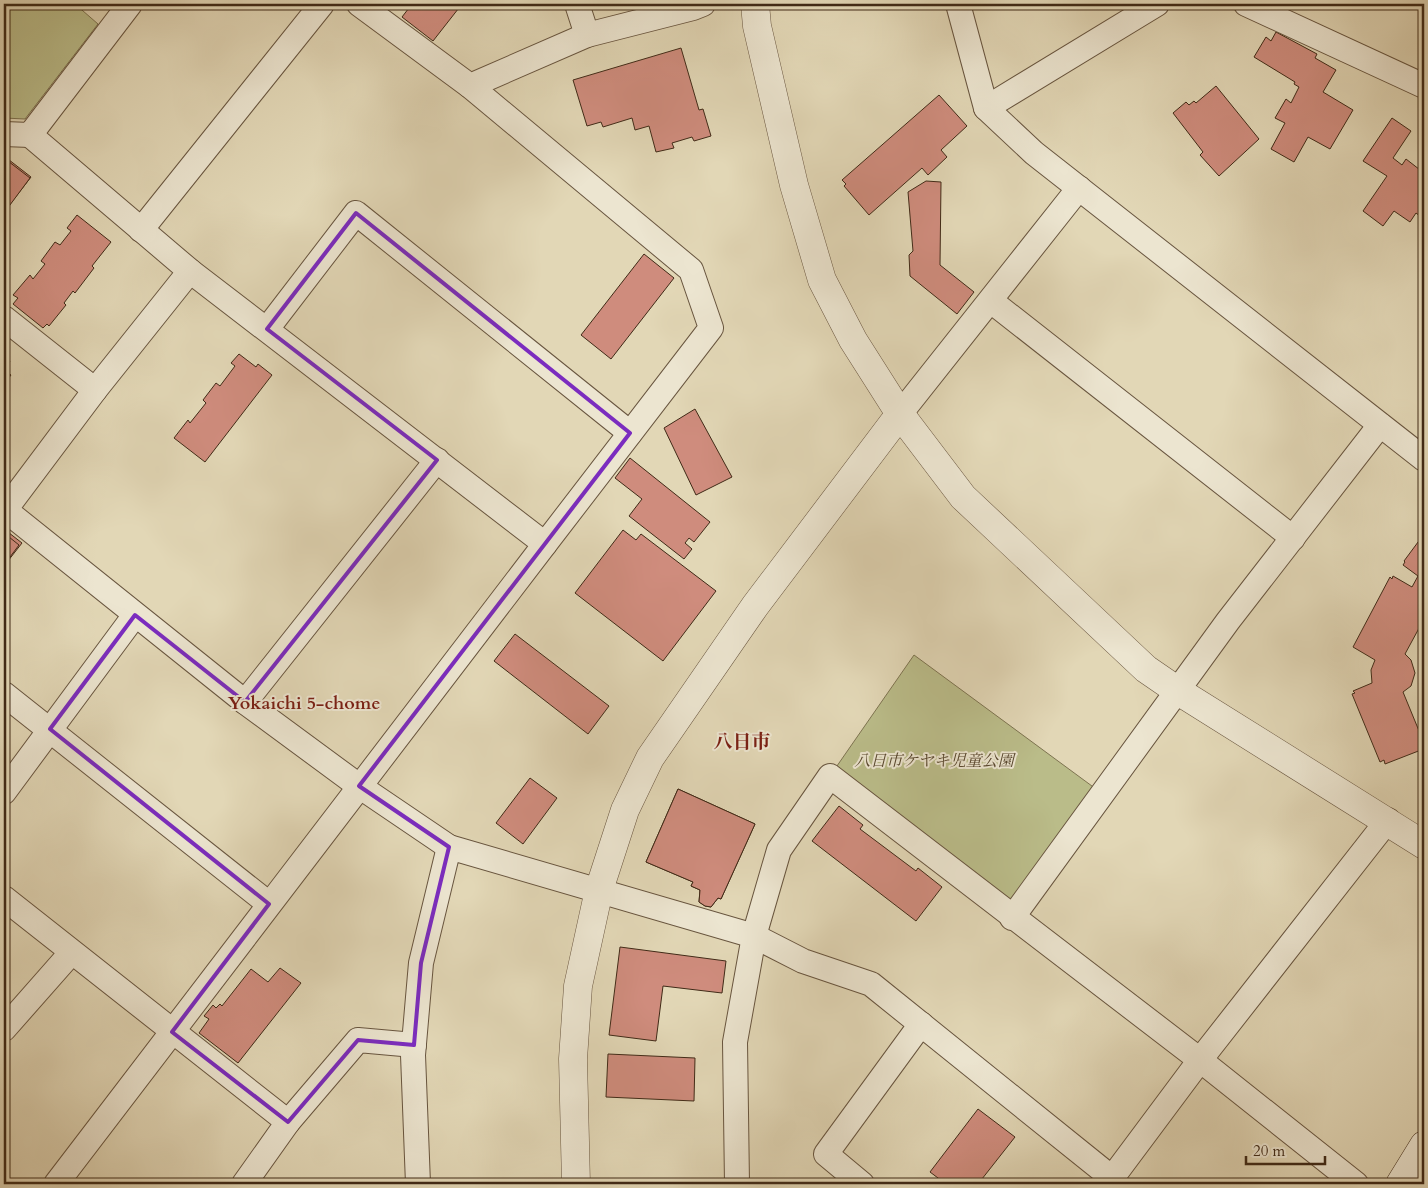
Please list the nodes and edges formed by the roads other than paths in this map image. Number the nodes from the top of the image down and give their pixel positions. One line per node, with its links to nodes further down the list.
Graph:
1 (130, 4): 15 (street)
2 (322, 4): 17 (street)
3 (359, 4): 11 (street)
4 (577, 4): 10 (street)
5 (703, 4): 10 (street)
6 (755, 4): 23 (street)
7 (958, 4): 13 (street)
8 (1157, 4): 13 (street)
9 (1246, 4): 12 (street)
10 (587, 35): 11 (street)
11 (470, 86): 25 (street)
12 (1424, 86)
13 (986, 108): 16 (street)
14 (4, 134): 15 (street)
15 (30, 135): 17 (street)
16 (1079, 188): 19 (street); 24 (street)
17 (141, 230): 18 (street)
18 (190, 271): 21 (street); 22 (street)
19 (991, 301): 23 (street); 29 (street)
20 (4, 318): 22 (street)
21 (266, 329): 25 (street); 27 (street)
22 (95, 390): 28 (street)
23 (900, 414): 32 (street); 41 (street)
24 (1380, 425): 26 (street); 29 (street)
25 (630, 433): 30 (street)
26 (1424, 459)
27 (437, 460): 30 (street); 34 (street)
28 (4, 509): 31 (street)
29 (1293, 538): 32 (street)
30 (545, 544): 36 (street)
31 (135, 614): 34 (street); 35 (street)
32 (1178, 692): 38 (street); 44 (street)
33 (4, 694): 35 (street)
34 (245, 702): 36 (street)
35 (50, 729): 37 (street); 43 (street)
36 (359, 786): 40 (street); 43 (street)
37 (4, 792)
38 (1388, 820): 39 (street); 51 (street)
39 (1424, 845)
40 (449, 847): 41 (street); 50 (street)
41 (599, 890): 45 (street); 57 (street)
42 (4, 898): 46 (street)
43 (269, 904): 49 (street)
44 (1012, 918): 45 (street); 51 (street)
45 (754, 936): 47 (street); 58 (street)
46 (71, 953): 48 (street); 49 (street)
47 (922, 1024): 51 (street); 59 (street)
48 (4, 1029)
49 (172, 1032): 52 (street); 54 (street)
50 (414, 1045): 52 (street); 56 (street)
51 (1200, 1060): 60 (street)
52 (288, 1122): 55 (street)
53 (1424, 1145): 61 (street)
54 (56, 1184)
55 (244, 1184)
56 (418, 1184)
57 (576, 1184)
58 (736, 1184)
59 (862, 1184)
60 (1356, 1184)
61 (1400, 1184)

